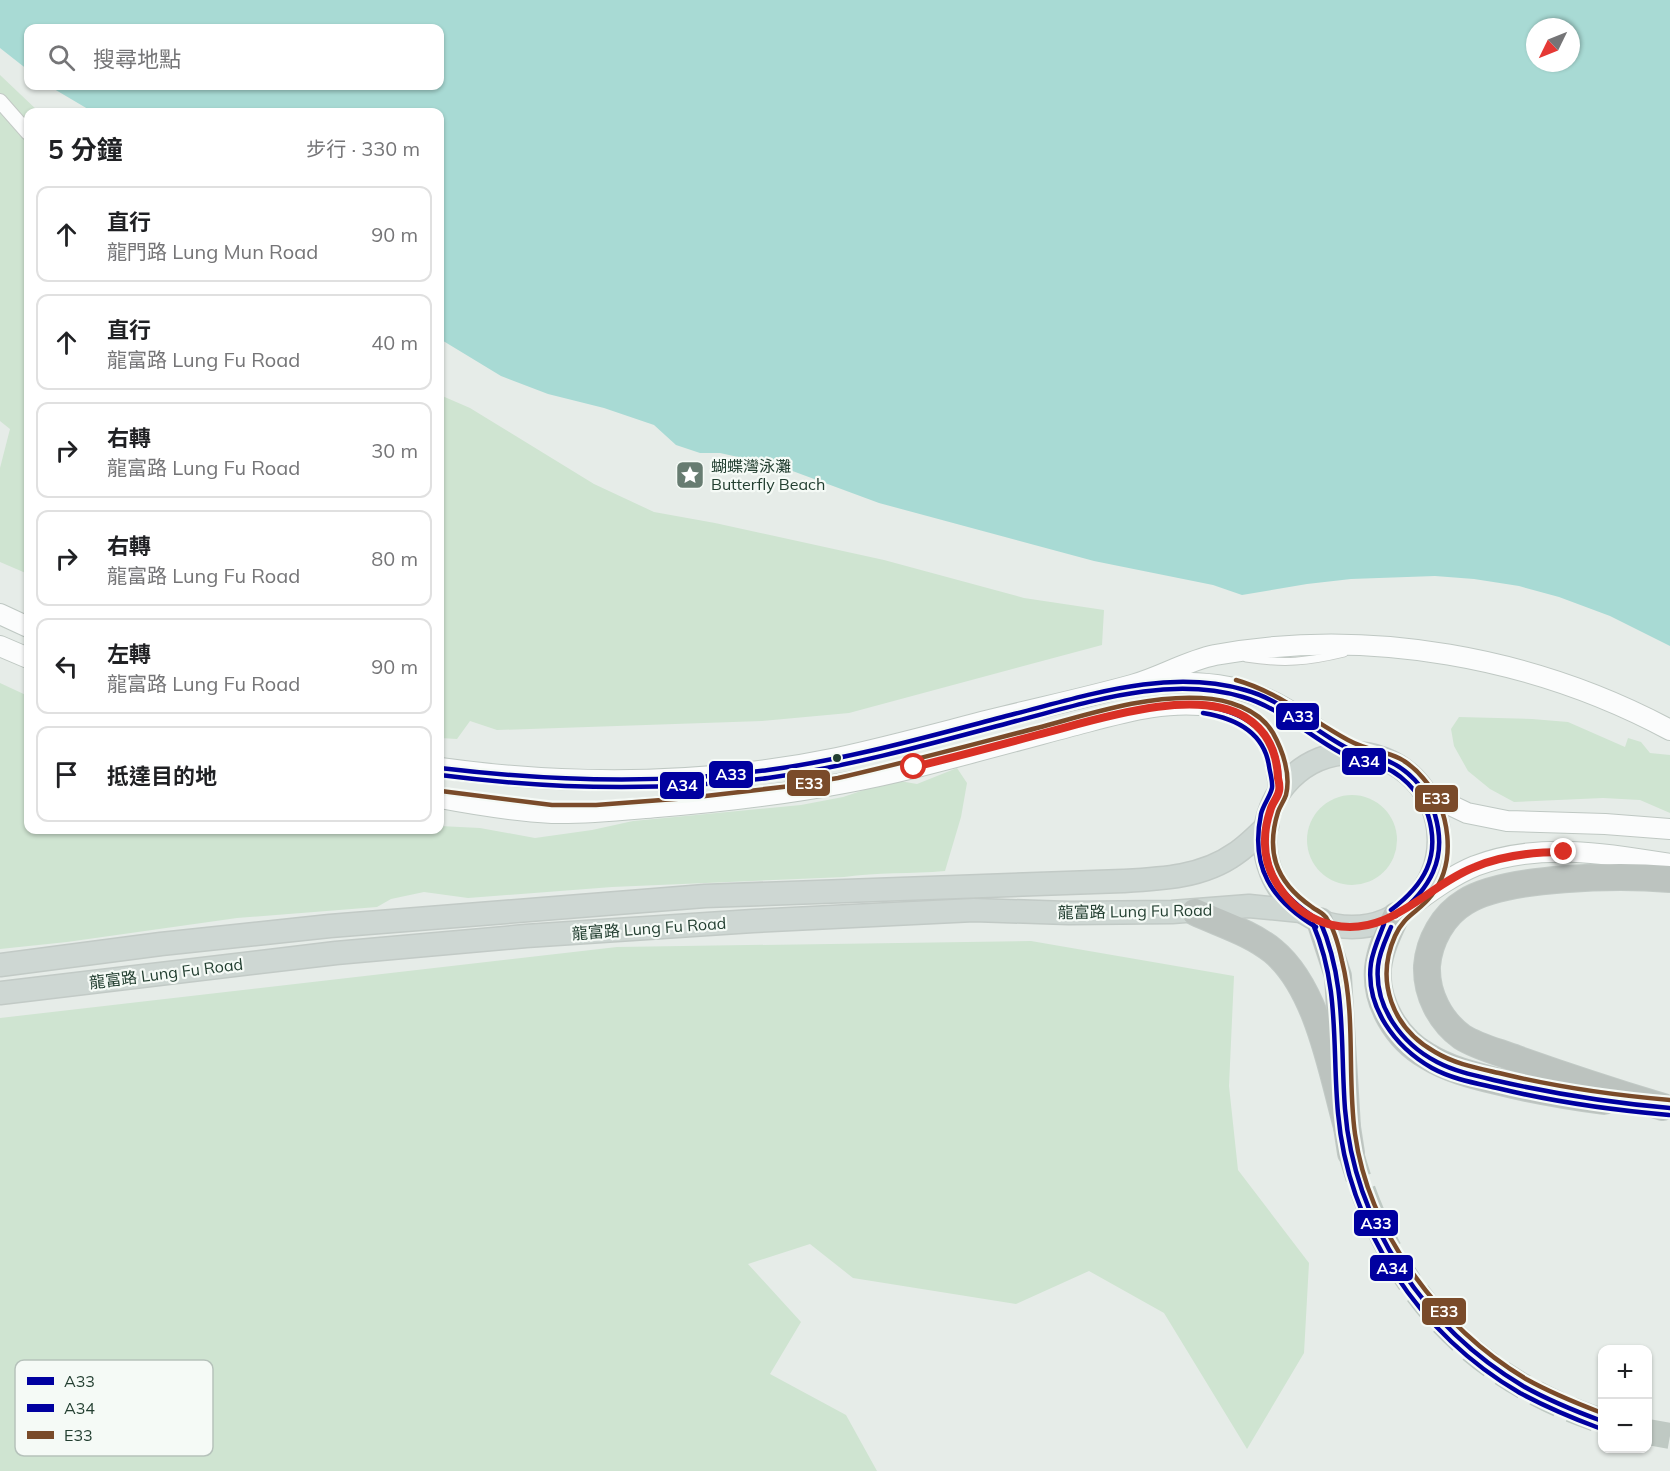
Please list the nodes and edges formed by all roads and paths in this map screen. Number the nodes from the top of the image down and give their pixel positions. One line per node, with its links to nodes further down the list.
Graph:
1 (0, 102): 2 (street)
2 (24, 129)
3 (0, 614): 4 (main road)
4 (24, 625)
5 (0, 646): 6 (main road)
6 (24, 656)
7 (1136, 684): 8 (main road); 9 (main road); 10 (main road)
8 (1670, 730)
9 (1356, 754): 11 (main road, 龍富路 Lung Fu Road); 12 (main road, 龍富路 Lung Fu Road)
10 (444, 768)
11 (1279, 792): 13 (main road, 龍富路 Lung Fu Road); 14 (main road, 龍富路 Lung Fu Road)
12 (1425, 794): 15 (main road); 19 (main road, 龍富路 Lung Fu Road)
13 (444, 799)
14 (1267, 826): 20 (main road, 龍富路 Lung Fu Road); 21 (main road, 龍富路 Lung Fu Road)
15 (1670, 830)
16 (1670, 864): 19 (main road, 龍富路 Lung Fu Road)
17 (1670, 879): 23 (highway)
18 (1195, 912): 20 (main road, 龍富路 Lung Fu Road); 22 (main road, 龍富路 Lung Fu Road); 24 (highway)
19 (1402, 912): 20 (main road, 龍富路 Lung Fu Road); 23 (highway)
20 (1311, 916): 24 (highway)
21 (0, 965)
22 (0, 993)
23 (1667, 1107)
24 (1347, 1127): 25 (highway)
25 (1351, 1153)

